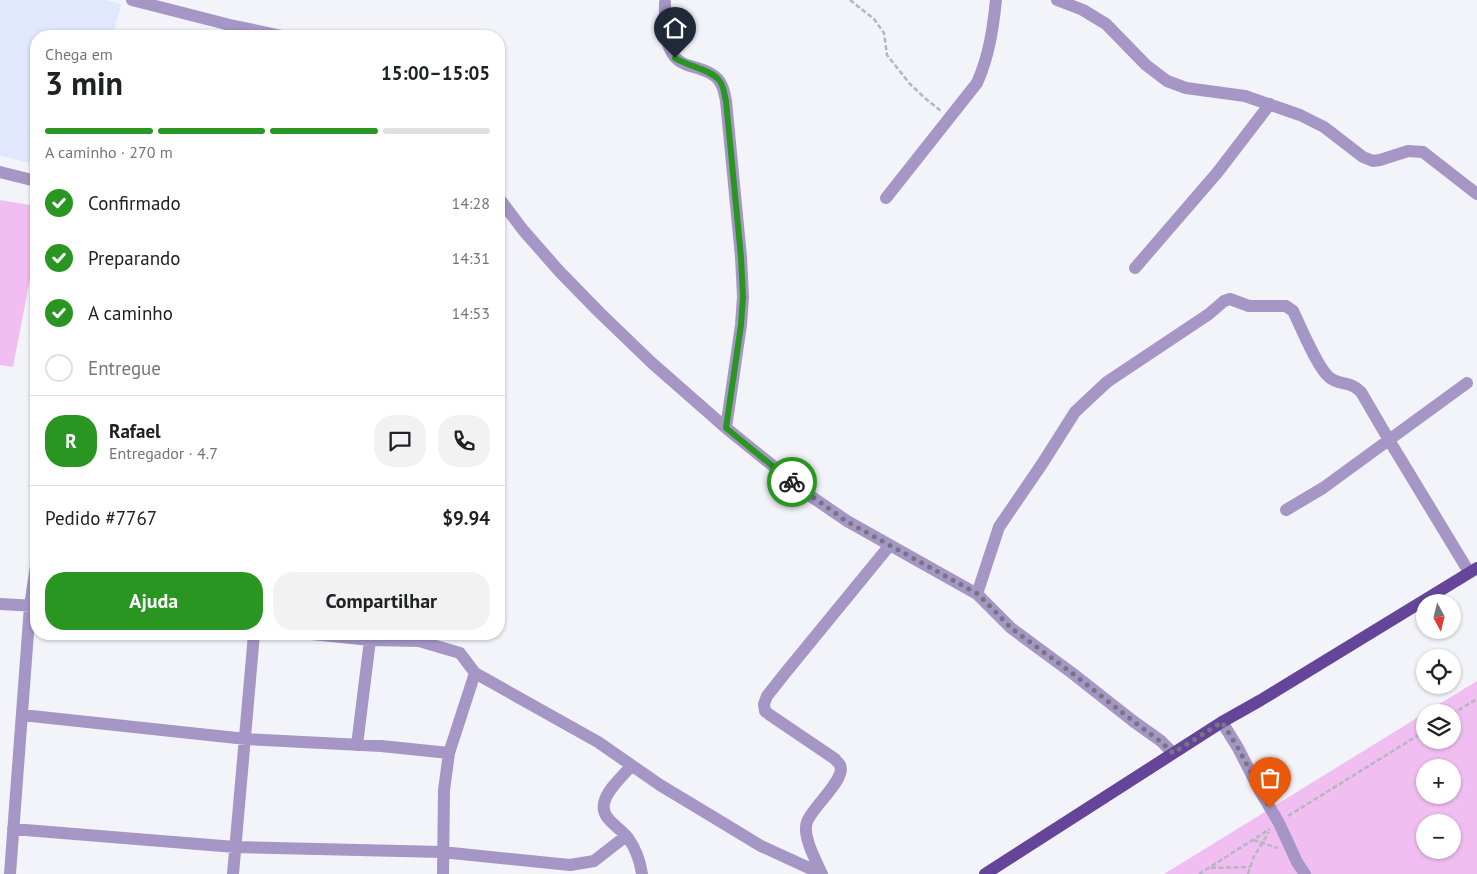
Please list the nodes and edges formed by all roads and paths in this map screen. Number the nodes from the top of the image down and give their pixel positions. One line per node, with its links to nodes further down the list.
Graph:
1 (132, 0): 6 (street)
2 (850, 0): 8 (path)
3 (996, 0): 8 (street)
4 (1057, 0): 7 (street)
5 (665, 3): 16 (street)
6 (254, 30)
7 (1270, 104): 11 (street); 14 (street)
8 (950, 117): 12 (street)
9 (0, 172): 10 (street)
10 (30, 180)
11 (1477, 194)
12 (886, 198)
13 (505, 206): 16 (street)
14 (1135, 268)
15 (1467, 383): 17 (street)
16 (726, 428): 19 (street)
17 (1389, 440): 18 (street); 20 (street); 21 (street)
18 (1286, 510)
19 (890, 545): 21 (street); 53 (street)
20 (1473, 570): 32 (main road)
21 (978, 594): 37 (street)
22 (0, 604): 23 (street)
23 (30, 606)
24 (30, 636): 31 (street)
25 (254, 640): 34 (street)
26 (370, 640): 35 (street)
27 (407, 640): 28 (street)
28 (475, 672): 36 (street); 38 (street)
29 (1477, 699): 30 (path)
30 (1461, 709)
31 (22, 715): 34 (street); 40 (street)
32 (1222, 722): 37 (main road); 39 (street)
33 (1416, 737): 39 (path)
34 (246, 739): 35 (street); 44 (street)
35 (357, 745): 36 (street)
36 (449, 753): 46 (street)
37 (1173, 753): 54 (main road)
38 (631, 766): 41 (street); 53 (street)
39 (1279, 823): 57 (street)
40 (13, 829): 44 (street); 49 (street)
41 (626, 836): 46 (street); 52 (street)
42 (1253, 840): 43 (path); 43 (path); 48 (path)
43 (1262, 843): 45 (path); 47 (path)
44 (235, 847): 46 (street); 50 (street)
45 (1280, 849)
46 (442, 852): 51 (street)
47 (1250, 867): 48 (path); 56 (path)
48 (1210, 868): 55 (path)
49 (10, 874)
50 (233, 874)
51 (443, 874)
52 (642, 874)
53 (822, 874)
54 (985, 874)
55 (1199, 874)
56 (1246, 874)
57 (1305, 874)

